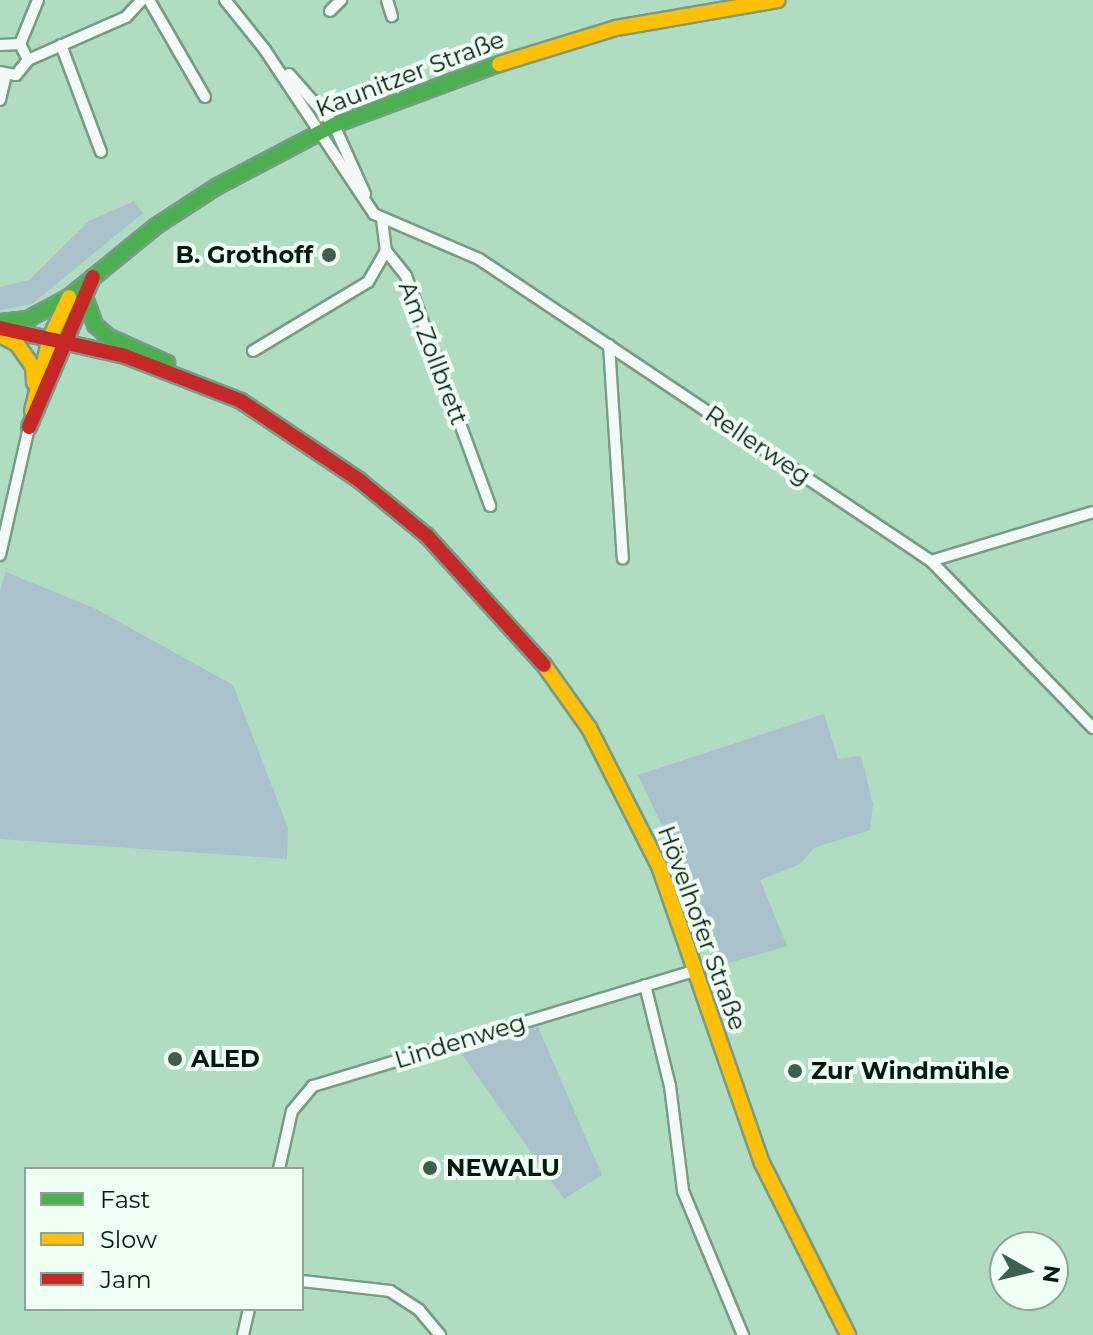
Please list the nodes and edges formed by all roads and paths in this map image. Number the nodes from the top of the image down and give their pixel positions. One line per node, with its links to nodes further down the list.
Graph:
1 (38, 0): 10 (street)
2 (142, 0): 12 (street)
3 (149, 0): 16 (street)
4 (225, 0): 13 (street)
5 (341, 0): 8 (street)
6 (387, 0): 9 (street)
7 (778, 0): 18 (main road, Kaunitzer Straße)
8 (330, 11)
9 (392, 16)
10 (20, 44): 11 (street); 14 (street)
11 (0, 45)
12 (61, 45): 14 (street); 20 (street)
13 (265, 50): 18 (street); 19 (street)
14 (28, 60): 15 (street)
15 (3, 74): 17 (street)
16 (205, 97)
17 (0, 100)
18 (334, 125): 19 (main road, Kaunitzer Straße); 21 (street)
19 (319, 132): 21 (street); 24 (main road, Kaunitzer Straße)
20 (101, 152)
21 (369, 206): 22 (street)
22 (382, 219): 23 (street, Am Zollbrett); 31 (street, Rellerweg)
23 (386, 251): 32 (street); 36 (street, Am Zollbrett)
24 (93, 277): 25 (main road, Kaunitzer Straße); 26 (main road)
25 (69, 297): 27 (main road); 29 (main road)
26 (86, 300): 30 (main road); 33 (main road)
27 (0, 325): 29 (main road, Hövelhofer Straße)
28 (0, 335): 34 (main road)
29 (50, 338): 30 (main road, Hövelhofer Straße); 34 (main road)
30 (67, 341): 33 (main road, Hövelhofer Straße); 35 (main road)
31 (609, 345): 39 (street); 40 (street, Rellerweg)
32 (253, 351)
33 (180, 373): 42 (main road, Hövelhofer Straße)
34 (35, 390): 35 (main road)
35 (29, 427): 38 (street)
36 (490, 506)
37 (1093, 512): 40 (street)
38 (0, 555)
39 (623, 559)
40 (931, 561): 41 (street, Rellerweg)
41 (1093, 728)
42 (697, 970): 43 (street, Lindenweg); 50 (main road, Hövelhofer Straße)
43 (645, 985): 44 (street, Lindenweg); 49 (street)
44 (279, 1167)
45 (304, 1281): 48 (street)
46 (249, 1311): 47 (street)
47 (243, 1335)
48 (440, 1335)
49 (743, 1335)
50 (848, 1335)

